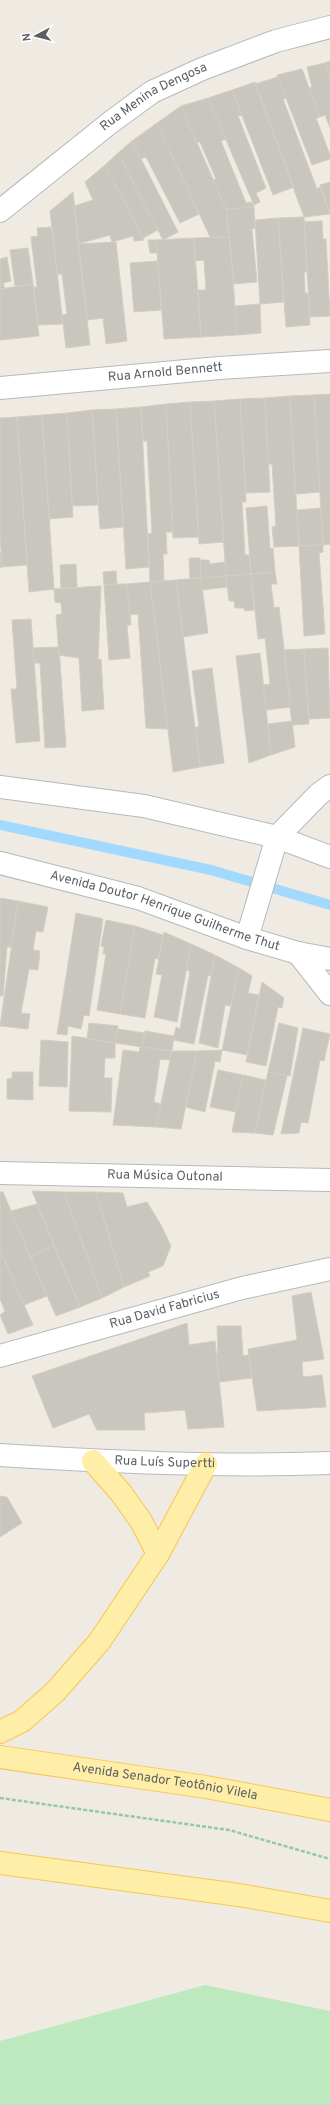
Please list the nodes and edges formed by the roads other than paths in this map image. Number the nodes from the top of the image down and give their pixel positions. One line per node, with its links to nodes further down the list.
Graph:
1 (330, 27): 2 (street, Rua Menina Dengosa)
2 (0, 211)
3 (330, 361): 4 (street, Rua Arnold Bennett)
4 (0, 388)
5 (330, 786): 7 (street)
6 (0, 787): 7 (street)
7 (277, 837): 8 (street); 10 (street)
8 (330, 857)
9 (0, 863): 10 (street, Avenida Doutor Henrique Guilherme Thut)
10 (247, 938): 11 (street, Avenida Doutor Henrique Guilherme Thut)
11 (298, 953): 12 (street, Avenida Doutor Henrique Guilherme Thut); 13 (street)
12 (330, 959)
13 (330, 994)
14 (0, 1173): 15 (street, Rua Música Outonal)
15 (330, 1180)
16 (330, 1269): 17 (street, Rua David Fabricius)
17 (0, 1356)
18 (0, 1454): 19 (street, Rua Luís Supertti)
19 (93, 1461): 21 (street, Rua Luís Supertti); 22 (main road)
20 (330, 1463): 21 (street, Rua Luís Supertti)
21 (206, 1464): 22 (main road)
22 (158, 1554): 23 (main road)
23 (0, 1732)
24 (0, 1757): 25 (main road, Avenida Senador Teotônio Vilela)
25 (330, 1810)
26 (0, 1863): 27 (main road)
27 (330, 1911)

